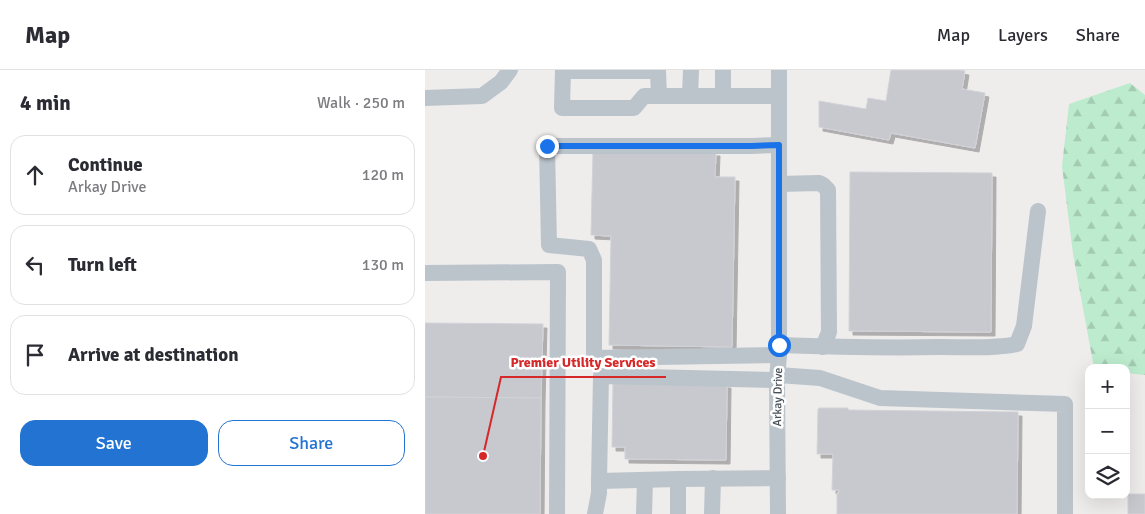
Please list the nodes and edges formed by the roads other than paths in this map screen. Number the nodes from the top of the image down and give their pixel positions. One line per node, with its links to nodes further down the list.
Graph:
1 (510, 70): 10 (street)
2 (691, 70): 7 (street)
3 (723, 70): 8 (street)
4 (779, 70): 9 (street, Arkay Drive)
5 (563, 71): 6 (street); 6 (street)
6 (659, 96): 7 (street)
7 (690, 96): 8 (street)
8 (723, 96): 9 (street)
9 (779, 96): 11 (street, Arkay Drive)
10 (425, 98)
11 (779, 145): 12 (street, Arkay Drive); 16 (street)
12 (779, 184): 15 (street); 16 (street, Arkay Drive)
13 (1038, 211): 15 (street)
14 (425, 273): 23 (street)
15 (823, 347): 16 (street)
16 (779, 350): 17 (street, Arkay Drive)
17 (777, 377): 19 (street, Arkay Drive); 22 (street); 29 (street)
18 (713, 478): 19 (street); 20 (street); 27 (street)
19 (778, 478): 28 (street, Arkay Drive)
20 (678, 479): 21 (street); 26 (street)
21 (645, 480): 22 (street); 25 (street)
22 (599, 481): 24 (street)
23 (557, 514)
24 (595, 514)
25 (644, 514)
26 (678, 514)
27 (712, 514)
28 (778, 514)
29 (1065, 514)

